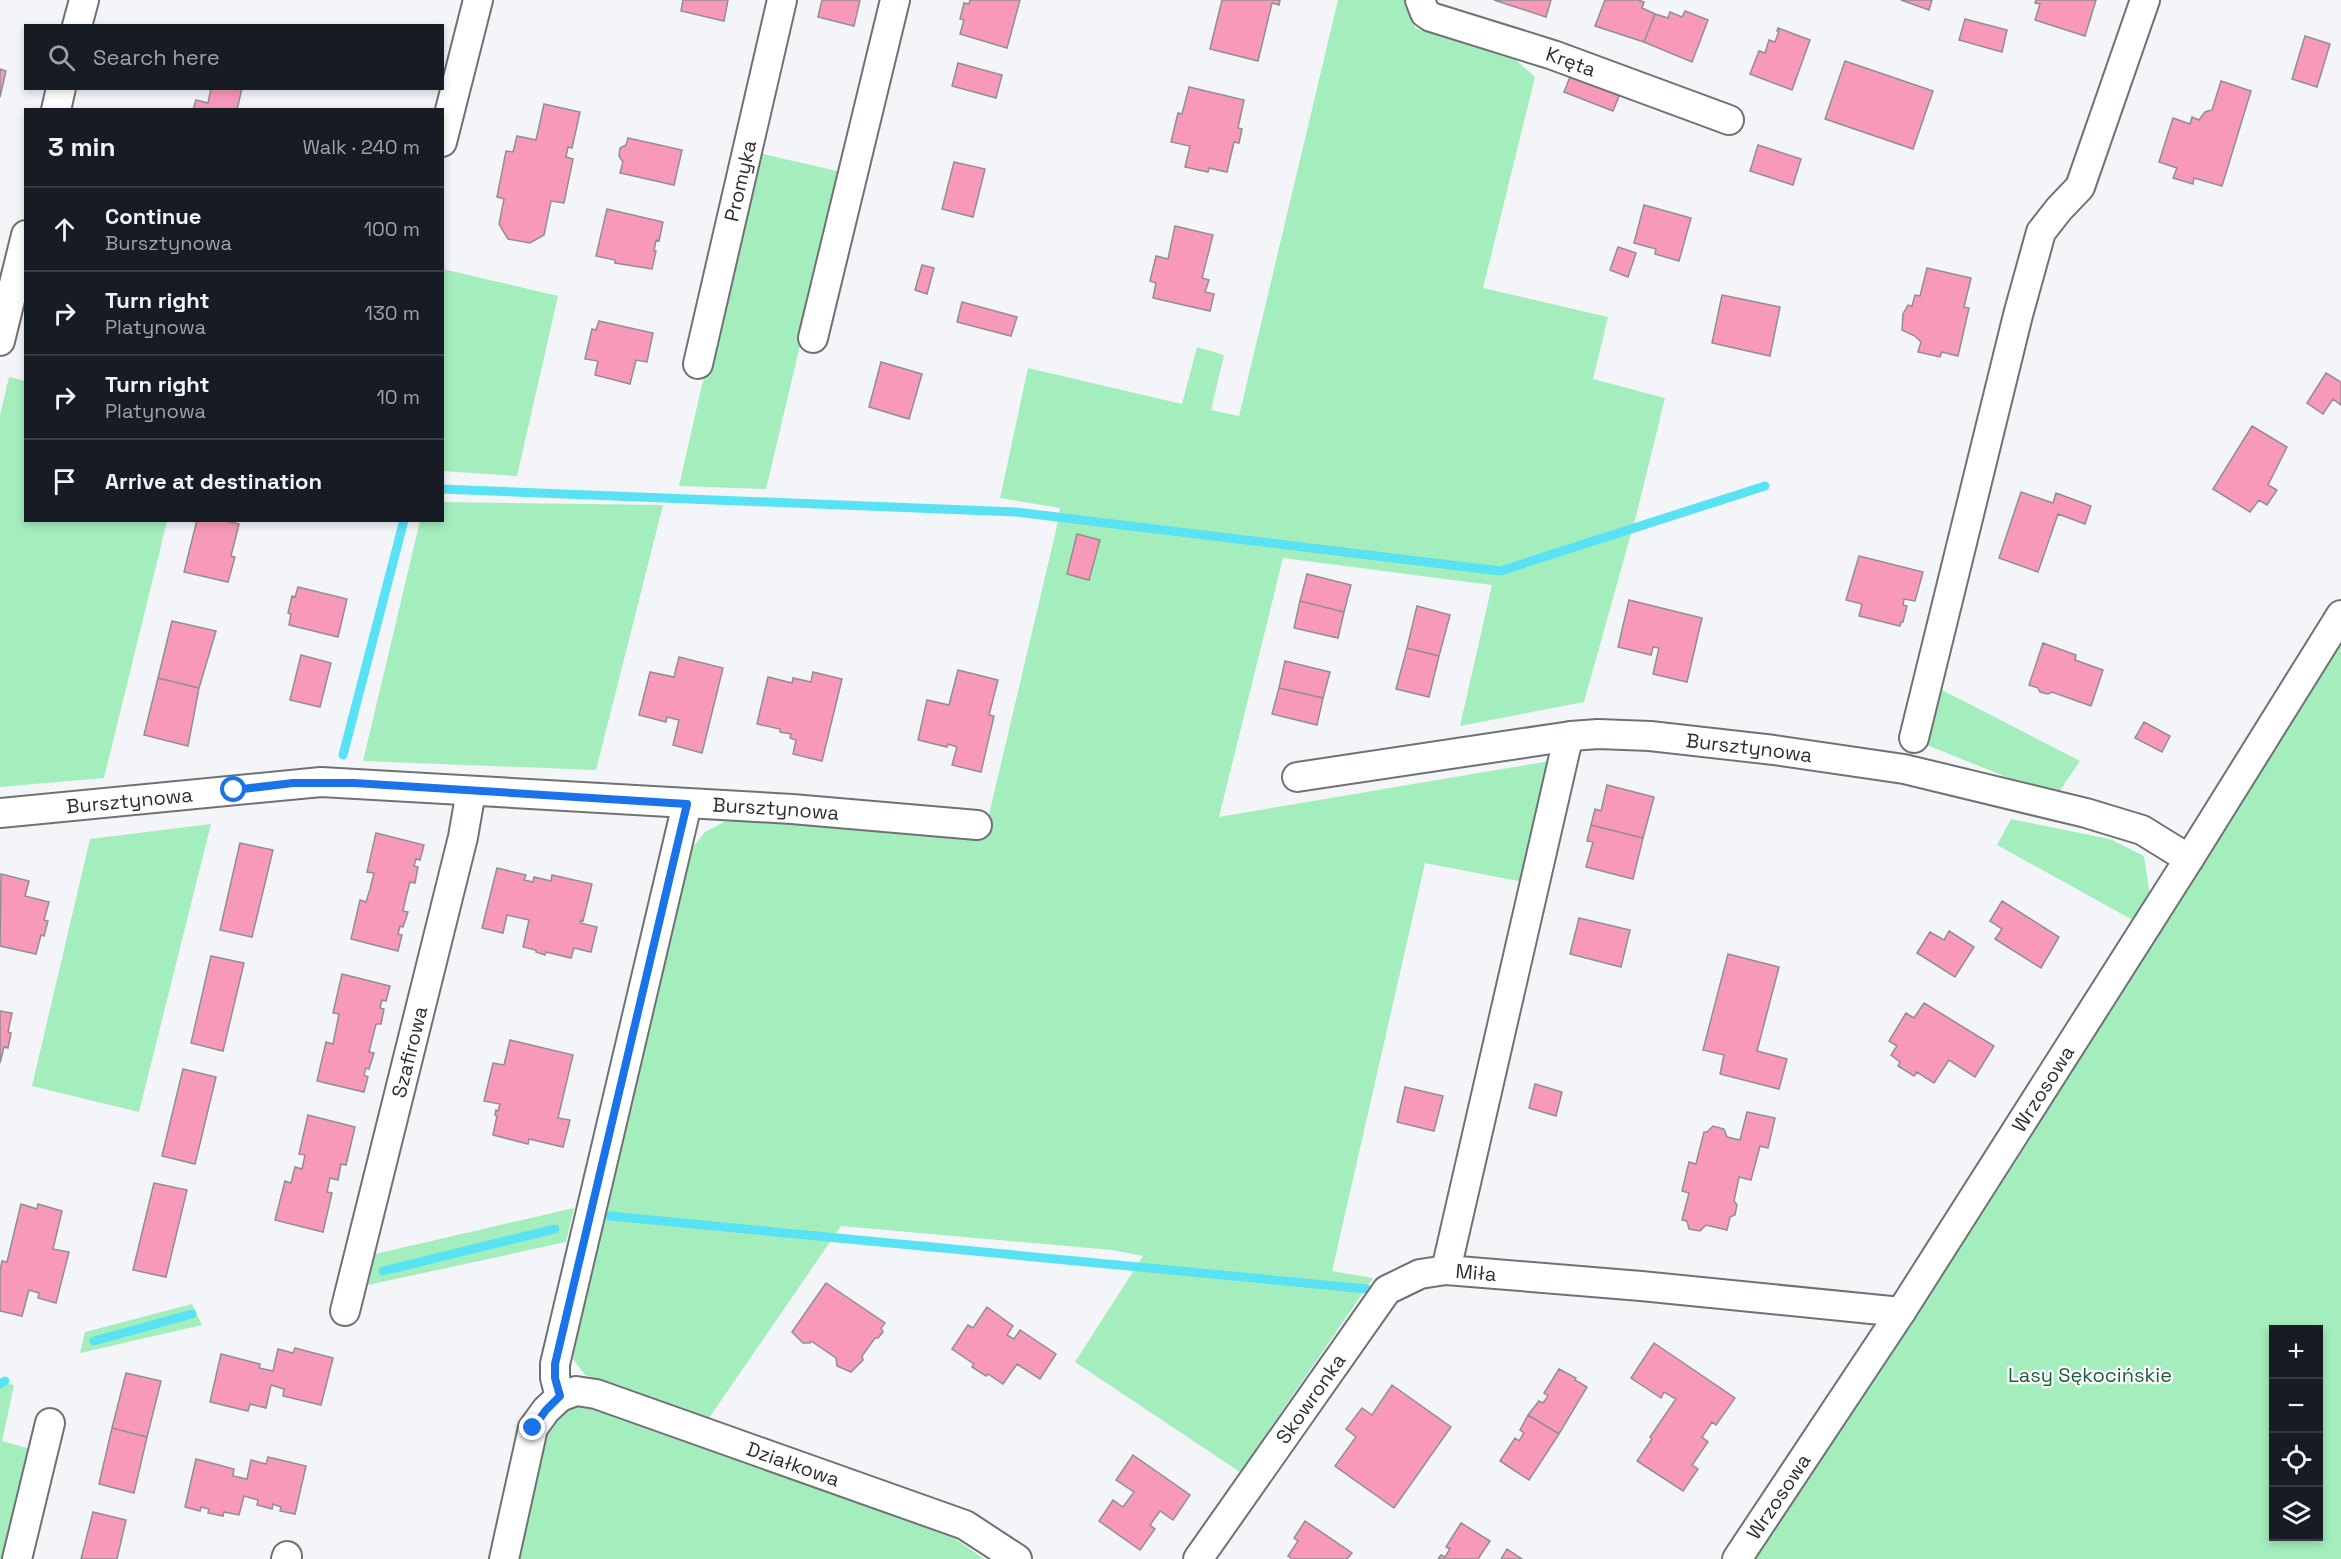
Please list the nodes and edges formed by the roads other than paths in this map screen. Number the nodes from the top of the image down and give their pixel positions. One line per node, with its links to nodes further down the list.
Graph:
1 (84, 0): 7 (street)
2 (478, 0): 11 (street)
3 (782, 0): 15 (street, Promyka)
4 (896, 0): 13 (street)
5 (1420, 0): 10 (street, Kręta)
6 (2145, 0): 18 (street)
7 (78, 24)
8 (61, 90): 9 (street)
9 (56, 108)
10 (1729, 120)
11 (444, 134)
12 (24, 243): 14 (street)
13 (813, 338)
14 (0, 341)
15 (698, 364)
16 (2341, 615): 24 (street, Wrzosowa)
17 (1571, 736): 19 (street, Bursztynowa); 24 (street, Bursztynowa); 25 (street, Miła)
18 (1914, 738)
19 (1297, 777)
20 (471, 791): 21 (street, Bursztynowa); 22 (street, Bursztynowa); 26 (street, Szafirowa)
21 (687, 804): 23 (street, Bursztynowa); 28 (street)
22 (0, 813)
23 (977, 825)
24 (2189, 859): 27 (street, Wrzosowa)
25 (1446, 1270): 27 (street, Miła); 33 (street, Skowronka)
26 (345, 1311)
27 (1901, 1312): 34 (street, Wrzosowa)
28 (560, 1396): 31 (street); 32 (street, Działkowa)
29 (50, 1423): 30 (street)
30 (17, 1559)
31 (504, 1559)
32 (1017, 1559)
33 (1198, 1559)
34 (1737, 1559)

